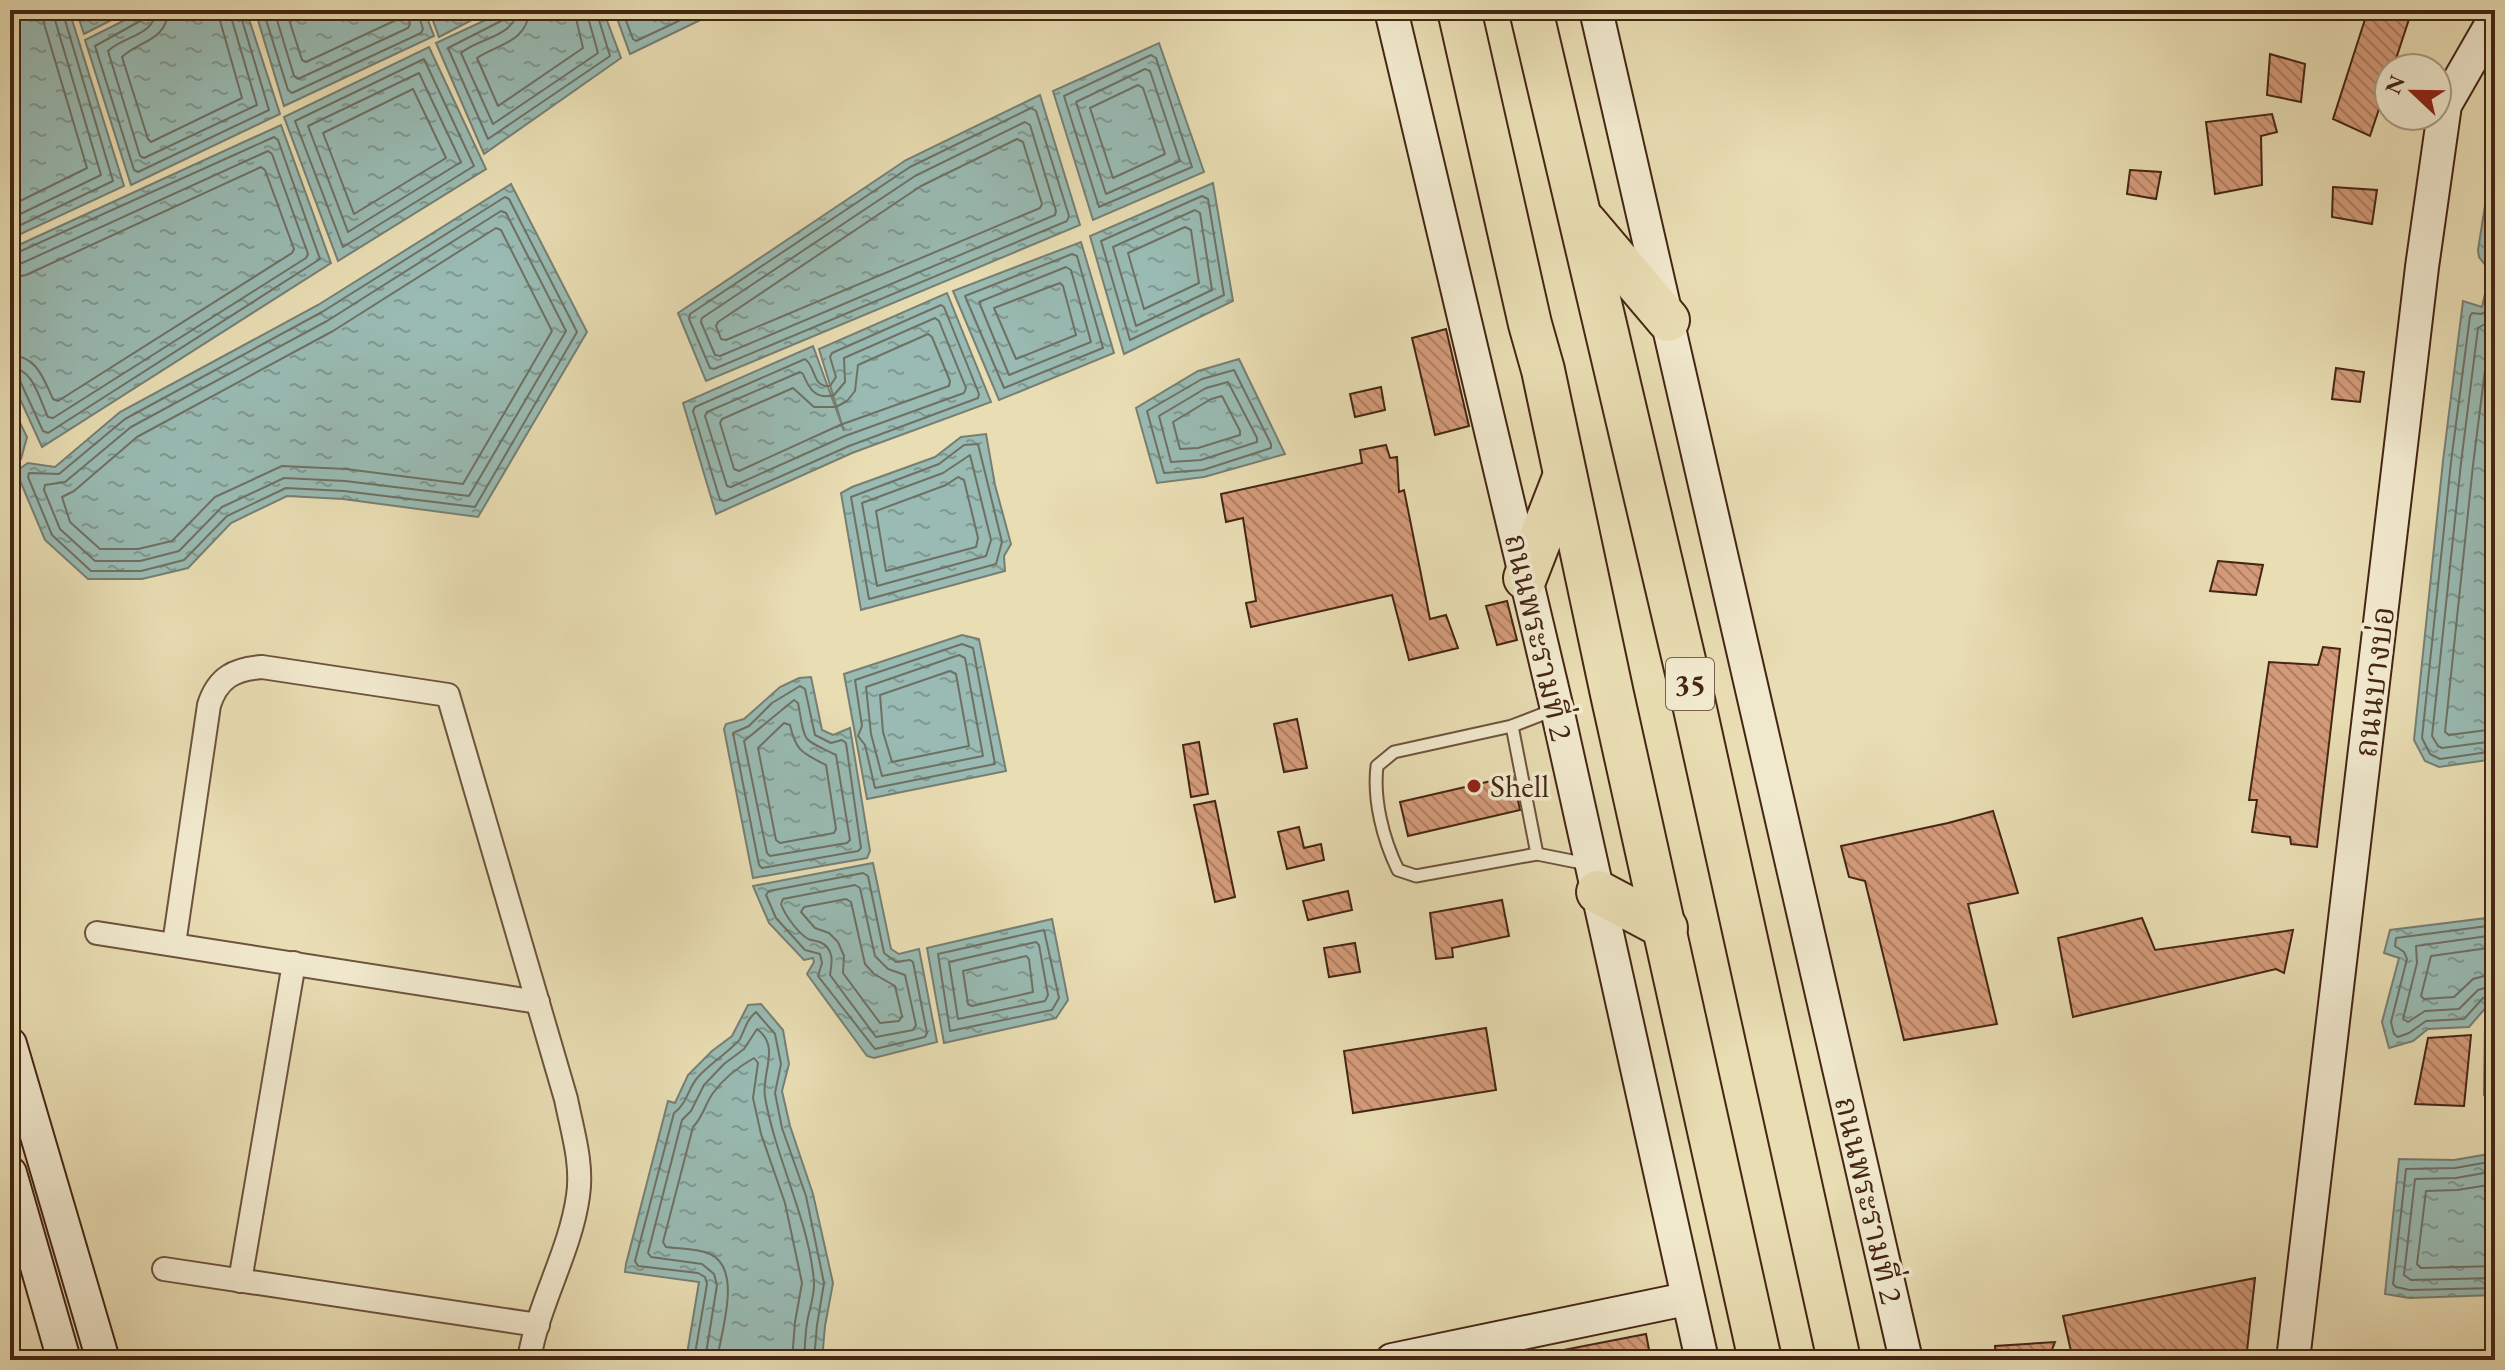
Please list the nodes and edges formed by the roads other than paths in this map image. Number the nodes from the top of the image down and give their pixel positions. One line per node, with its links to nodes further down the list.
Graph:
1 (1391, 10): 9 (main road, ถนนพระรามที่ 2)
2 (1459, 10): 8 (highway, ถนนพระรามที่ 2)
3 (1531, 10): 6 (highway, ถนนพระรามที่ 2 / 35)
4 (1596, 10): 7 (main road, ถนนพระรามที่ 2 / 35)
5 (2495, 18): 36 (main road, ถนนบางบ่อ)
6 (1579, 215): 7 (highway); 34 (highway, ถนนพระรามที่ 2 / 35)
7 (1668, 320): 35 (main road, ถนนพระรามที่ 2 / 35)
8 (1565, 475): 9 (highway); 14 (highway, ถนนพระรามที่ 2)
9 (1525, 578): 10 (main road, ถนนพระรามที่ 2)
10 (1557, 709): 11 (lane); 13 (main road, ถนนพระรามที่ 2)
11 (1512, 726): 12 (lane); 12 (lane)
12 (1537, 854): 13 (lane)
13 (1595, 879): 14 (highway); 26 (main road, ถนนพระรามที่ 2)
14 (1666, 928): 33 (highway, ถนนพระรามที่ 2)
15 (97, 933): 16 (street)
16 (174, 944): 17 (street); 18 (street)
17 (294, 963): 18 (street); 25 (street)
18 (538, 1002): 27 (street)
19 (10, 1044): 22 (main road)
20 (10, 1173): 21 (main road)
21 (17, 1224): 23 (main road)
22 (69, 1246): 23 (main road); 29 (main road)
23 (34, 1256): 28 (main road)
24 (164, 1269): 25 (street)
25 (240, 1281): 27 (street)
26 (1686, 1299): 31 (main road); 32 (main road, ถนนพระรามที่ 2)
27 (538, 1325): 30 (street)
28 (64, 1360)
29 (103, 1360)
30 (529, 1360)
31 (1392, 1360)
32 (1702, 1360)
33 (1760, 1360)
34 (1839, 1360)
35 (1906, 1360)
36 (2293, 1360)

